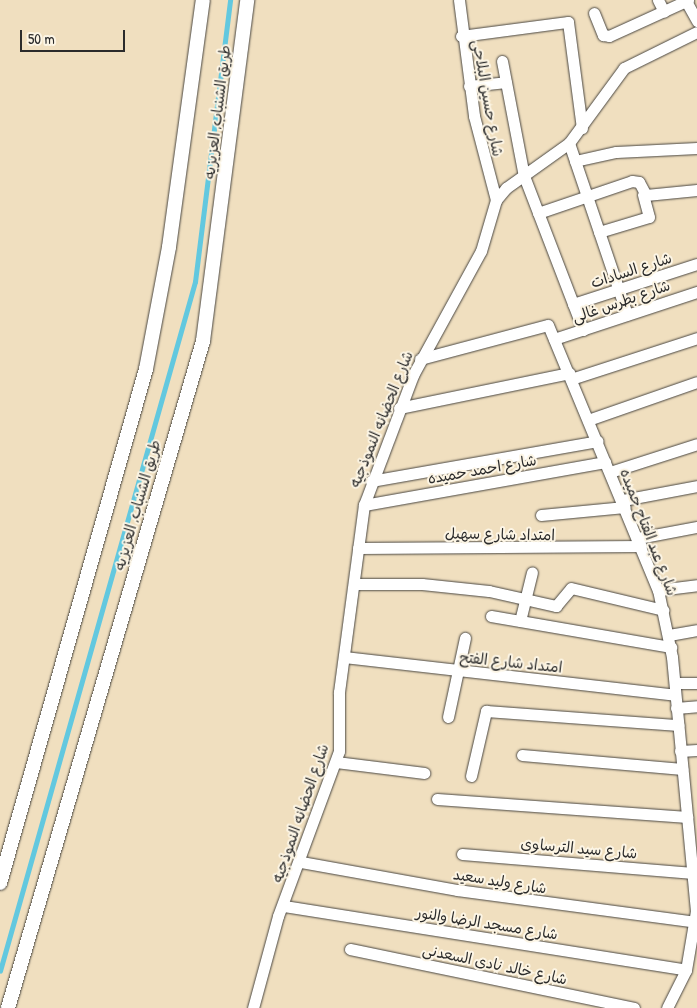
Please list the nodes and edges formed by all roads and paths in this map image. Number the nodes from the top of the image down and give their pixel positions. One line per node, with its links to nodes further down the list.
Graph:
1 (203, 0): 81 (street, طريق الشنباب, العزيزيه)
2 (247, 0): 86 (street, طريق الشنباب, العزيزيه)
3 (459, 0): 10 (street, شارع حسين البلاحى)
4 (658, 0): 6 (street)
5 (687, 0): 6 (street); 8 (street)
6 (664, 12): 7 (street)
7 (594, 13)
8 (697, 21)
9 (697, 32): 14 (street)
10 (461, 36): 13 (street, شارع حسين البلاحى); 14 (street)
11 (502, 61): 12 (street)
12 (506, 82): 13 (street); 18 (street)
13 (468, 86): 22 (street, شارع حسين البلاحى)
14 (582, 128): 15 (street)
15 (569, 142): 17 (street); 18 (street)
16 (697, 148): 17 (street)
17 (575, 161): 20 (street)
18 (524, 176): 22 (street); 23 (street)
19 (697, 190): 21 (street)
20 (586, 194): 21 (street); 23 (street); 24 (street)
21 (643, 195): 24 (street)
22 (496, 200): 33 (street, شارع الحضانه النموذجيه)
23 (538, 213): 28 (street)
24 (599, 232): 26 (street)
25 (697, 264): 26 (street, شارع السادات)
26 (618, 289): 28 (street, شارع السادات); 29 (street)
27 (697, 292): 29 (street, شارع بطرس غالى)
28 (573, 304): 30 (street)
29 (627, 314): 30 (street, شارع بطرس غالى)
30 (583, 330): 32 (street, شارع بطرس غالى)
31 (697, 338): 34 (street)
32 (554, 339): 33 (street, شارع عبد الفتاح حميده); 34 (street, شارع عبد الفتاح حميده)
33 (420, 359): 36 (street, شارع الحضانه النموذجيه)
34 (570, 376): 36 (street); 37 (street, شارع عبد الفتاح حميده)
35 (697, 382): 37 (street)
36 (399, 408): 41 (street, شارع الحضانه النموذجيه)
37 (588, 420): 38 (street, شارع عبد الفتاح حميده)
38 (597, 440): 40 (street, شارع عبد الفتاح حميده); 41 (street)
39 (697, 444): 40 (street, شارع احمد حميده)
40 (608, 467): 43 (street, شارع عبد الفتاح حميده); 44 (street, شارع احمد حميده)
41 (370, 481): 44 (street, شارع الحضانه النموذجيه)
42 (697, 486): 43 (street)
43 (624, 504): 45 (street); 47 (street, شارع عبد الفتاح حميده)
44 (364, 505): 48 (street, شارع الحضانه النموذجيه)
45 (541, 515)
46 (697, 527): 47 (street, امتداد شارع سهيل)
47 (640, 542): 48 (street, امتداد شارع سهيل); 52 (street, شارع عبد الفتاح حميده)
48 (358, 548): 50 (street, شارع الحضانه النموذجيه)
49 (532, 572): 53 (street)
50 (354, 584): 53 (street); 61 (street, شارع الحضانه النموذجيه)
51 (697, 584): 52 (street)
52 (658, 590): 54 (street, شارع عبد الفتاح حميده)
53 (525, 599): 54 (street); 56 (street)
54 (663, 610): 58 (street, شارع عبد الفتاح حميده)
55 (491, 616): 56 (street)
56 (520, 621): 60 (street)
57 (697, 630): 58 (street)
58 (669, 635): 60 (street, شارع عبد الفتاح حميده)
59 (466, 638): 62 (street)
60 (670, 647): 64 (street, شارع عبد الفتاح حميده)
61 (344, 657): 62 (street, امتداد شارع الفتح); 72 (street, شارع الحضانه النموذجيه)
62 (458, 672): 64 (street, امتداد شارع الفتح); 67 (street)
63 (697, 683): 64 (street, امتداد شارع الفتح)
64 (675, 689): 66 (street, شارع عبد الفتاح حميده)
65 (697, 706): 66 (street)
66 (676, 708): 68 (street, شارع عبد الفتاح حميده)
67 (448, 717)
68 (678, 725): 70 (street, شارع عبد الفتاح حميده); 75 (street)
69 (697, 750): 70 (street)
70 (680, 751): 73 (street, شارع عبد الفتاح حميده)
71 (522, 755): 73 (street)
72 (336, 762): 74 (street); 79 (street, شارع الحضانه النموذجيه)
73 (682, 769): 77 (street, شارع عبد الفتاح حميده)
74 (424, 773)
75 (470, 776)
76 (437, 799): 77 (street)
77 (687, 817): 80 (street, شارع عبد الفتاح حميده)
78 (462, 854): 80 (street, شارع سيد الترساوى)
79 (301, 862): 82 (street, شارع الحضانه النموذجيه); 83 (street, شارع وليد سعيد)
80 (693, 873): 83 (street, شارع عبد الفتاح حميده)
81 (0, 883)
82 (284, 906): 85 (street, شارع مسجد الرضا والنور); 87 (street, شارع الحضانه النموذجيه)
83 (696, 927): 85 (street, شارع عبد الفتاح حميده)
84 (350, 949): 88 (street, شارع خالد نادى السعدنى)
85 (686, 970): 89 (street, شارع عبد الفتاح حميده)
86 (8, 1008)
87 (253, 1008)
88 (634, 1008)
89 (667, 1008)

